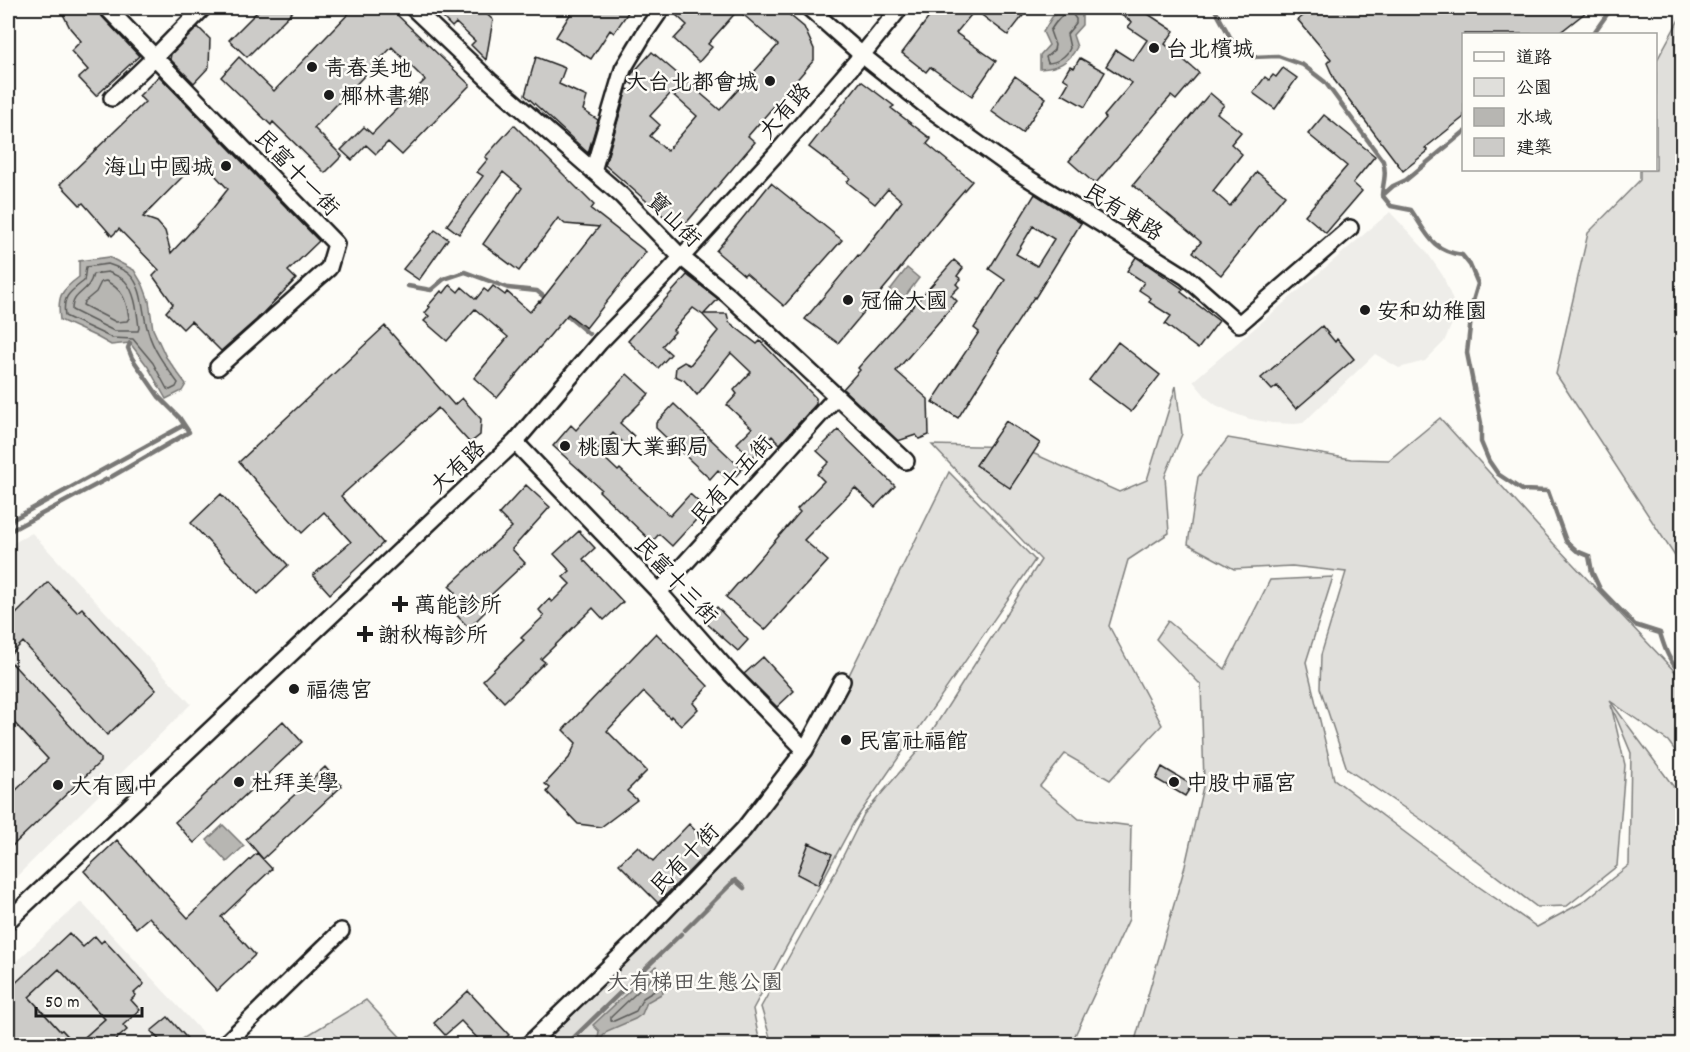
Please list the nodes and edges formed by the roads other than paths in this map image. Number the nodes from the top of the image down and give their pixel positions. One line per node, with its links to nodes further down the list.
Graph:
1 (107, 8): 8 (street, 民富十一街)
2 (203, 8): 8 (street)
3 (413, 8): 10 (street, 寶山街)
4 (662, 8): 10 (street)
5 (809, 8): 7 (street)
6 (900, 8): 7 (street, 大有路)
7 (862, 55): 11 (street, 民有東路); 12 (street, 大有路)
8 (155, 57): 9 (street); 13 (street, 民富十一街)
9 (112, 98)
10 (593, 171): 12 (street, 寶山街)
11 (1350, 228)
12 (681, 257): 14 (street, 寶山街); 15 (street, 大有路)
13 (218, 367)
14 (836, 397): 16 (street, 寶山街); 17 (street, 民有十五街)
15 (515, 442): 17 (street, 民富十三街); 20 (street, 大有路)
16 (906, 461)
17 (659, 592): 19 (street, 民富十三街)
18 (842, 681): 19 (street, 民有十街)
19 (806, 750): 23 (street, 民有十街)
20 (8, 921)
21 (341, 931): 22 (street)
22 (225, 1044)
23 (529, 1044)

